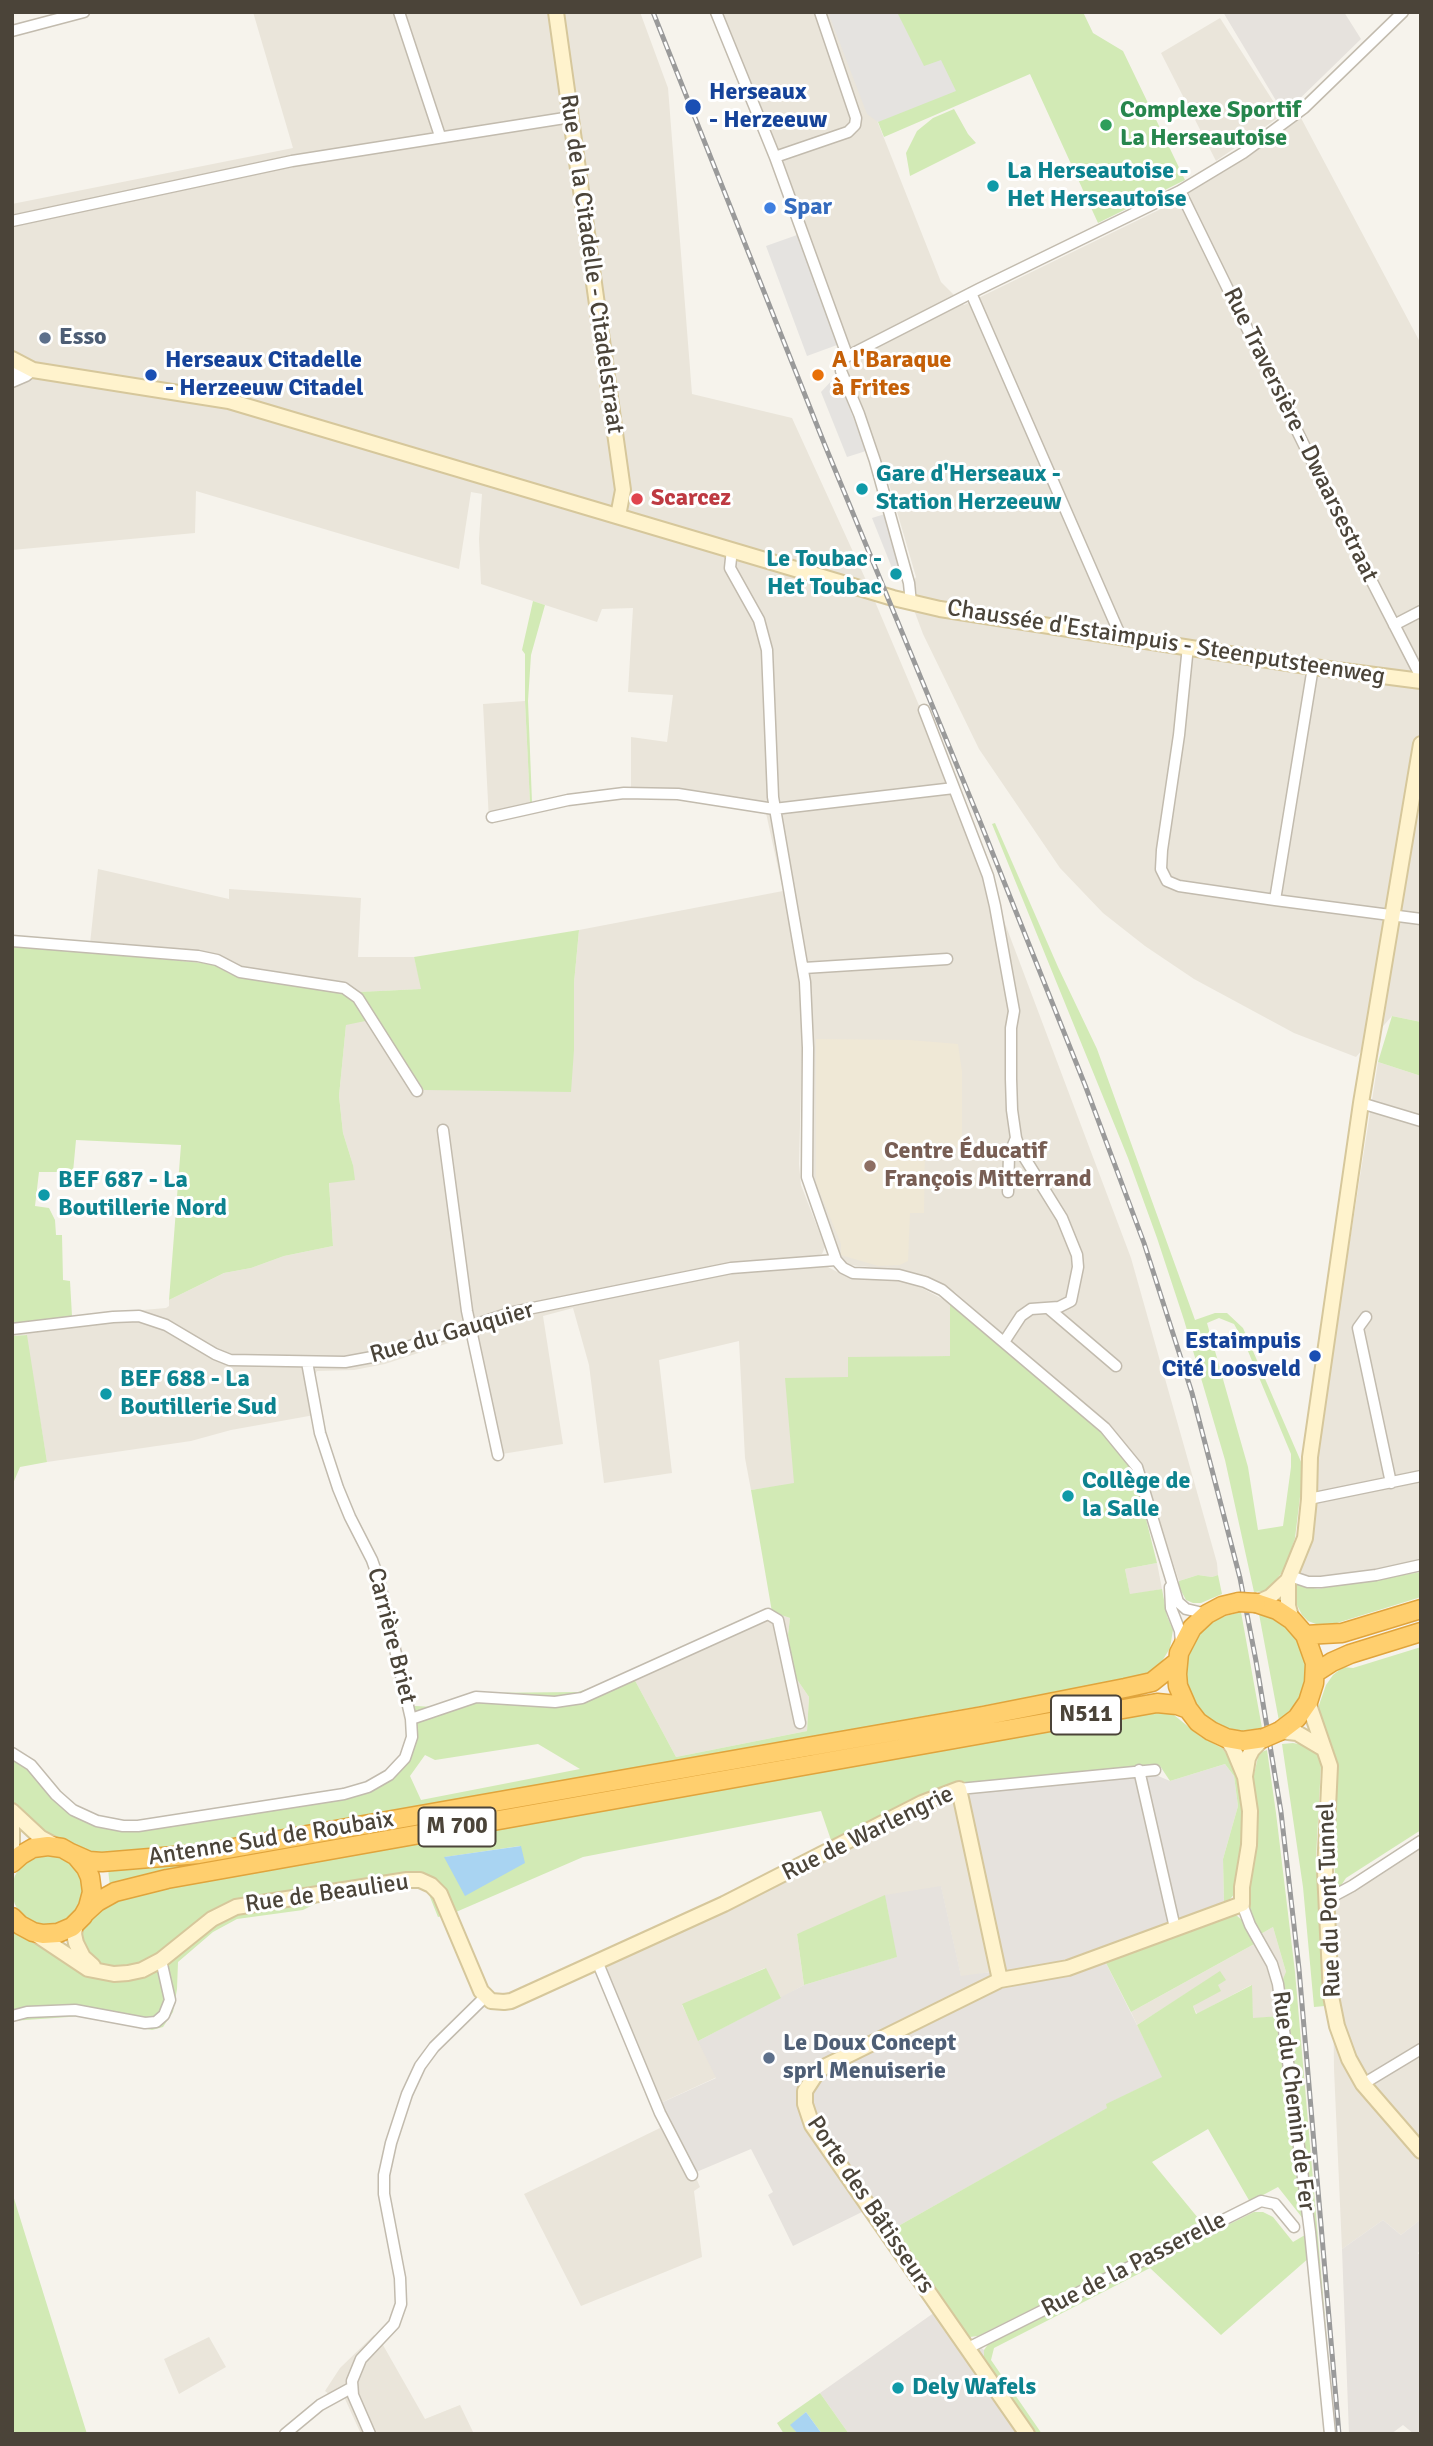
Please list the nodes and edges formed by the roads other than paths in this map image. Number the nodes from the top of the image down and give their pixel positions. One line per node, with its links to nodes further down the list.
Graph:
1 (83, 12): 7 (street)
2 (399, 12): 9 (street)
3 (556, 12): 8 (street, Rue de la Citadelle - Citadelstraat)
4 (716, 12): 10 (street)
5 (820, 12): 10 (street)
6 (1403, 12): 11 (street)
7 (12, 31)
8 (571, 117): 9 (street); 17 (street, Rue de la Citadelle - Citadelstraat)
9 (440, 136): 12 (street)
10 (775, 157): 14 (street)
11 (1180, 191): 13 (street); 21 (street, Rue Traversière - Dwaarsestraat)
12 (12, 221)
13 (971, 293): 14 (street); 22 (street)
14 (847, 355): 19 (street)
15 (20, 367): 16 (street); 17 (street, Chaussée d'Estaimpuis - Steenputsteenweg)
16 (12, 382)
17 (618, 516): 18 (street, Chaussée d'Estaimpuis - Steenputsteenweg)
18 (732, 549): 19 (street, Chaussée d'Estaimpuis - Steenputsteenweg); 29 (street)
19 (911, 603): 22 (street, Chaussée d'Estaimpuis - Steenputsteenweg)
20 (1421, 611): 21 (street)
21 (1394, 625): 25 (street, Rue Traversière - Dwaarsestraat)
22 (1121, 637): 23 (street, Chaussée d'Estaimpuis - Steenputsteenweg)
23 (1188, 646): 24 (street, Chaussée d'Estaimpuis - Steenputsteenweg); 31 (street)
24 (1313, 667): 25 (street, Chaussée d'Estaimpuis - Steenputsteenweg); 31 (street)
25 (1421, 679)
26 (924, 710): 28 (street)
27 (1421, 744): 32 (street)
28 (954, 788): 29 (street); 41 (street)
29 (774, 808): 30 (street); 36 (street)
30 (492, 817)
31 (1275, 900): 32 (street)
32 (1393, 915): 33 (street); 38 (street)
33 (1421, 919)
34 (12, 940): 37 (street)
35 (947, 959): 36 (street)
36 (804, 968): 43 (street)
37 (417, 1091)
38 (1361, 1103): 39 (street); 54 (street)
39 (1421, 1121)
40 (443, 1130): 46 (street)
41 (1016, 1138): 42 (street); 44 (street)
42 (1008, 1192)
43 (836, 1260): 46 (street, Rue du Gauquier); 48 (street)
44 (1048, 1307): 48 (street); 50 (street)
45 (1366, 1317): 53 (street)
46 (471, 1325): 49 (street, Rue du Gauquier); 51 (street)
47 (12, 1329): 49 (street, Rue du Gauquier)
48 (1004, 1342): 57 (street)
49 (307, 1362): 68 (street, Carrière Briet)
50 (1116, 1366)
51 (498, 1455)
52 (1421, 1476): 53 (street)
53 (1391, 1483): 54 (street)
54 (1309, 1499): 56 (street)
55 (1421, 1565): 56 (street)
56 (1289, 1578): 58 (street); 61 (street)
57 (1170, 1583): 60 (street); 64 (street)
58 (1248, 1603): 60 (highway); 61 (highway)
59 (1421, 1609): 63 (highway)
60 (1207, 1614): 64 (highway)
61 (1292, 1620): 63 (highway)
62 (1421, 1632): 65 (highway)
63 (1305, 1635): 65 (highway)
64 (1179, 1653): 67 (highway); 74 (highway, N511)
65 (1315, 1673): 66 (highway)
66 (1308, 1702): 70 (highway); 72 (street, Rue du Pont Tunnel)
67 (1188, 1709): 71 (highway); 74 (highway, N511)
68 (411, 1718): 69 (street, Carrière Briet); 73 (street)
69 (800, 1723)
70 (1272, 1735): 71 (highway); 72 (street); 77 (street, Rue du Chemin de Fer)
71 (1226, 1738): 77 (street, Rue du Chemin de Fer)
72 (1324, 1749): 85 (street, Rue du Pont Tunnel)
73 (12, 1753)
74 (805, 1756): 82 (highway, Antenne Sud de Roubaix / M 700); 88 (highway, Antenne Sud de Roubaix / M 700)
75 (1139, 1770): 76 (street, Rue de Warlengrie); 78 (street, Rue de Warlengrie); 89 (street)
76 (1155, 1770)
77 (1245, 1777): 86 (street, Rue du Chemin de Fer)
78 (959, 1788): 92 (street, Rue de Warlengrie); 94 (street)
79 (12, 1811): 82 (street)
80 (12, 1824): 83 (street)
81 (1421, 1841): 85 (street)
82 (64, 1850): 84 (highway); 88 (highway)
83 (12, 1853)
84 (12, 1863)
85 (1326, 1900): 98 (street, Rue du Pont Tunnel)
86 (1242, 1904): 89 (street, Porte des Bâtisseurs); 107 (street, Rue du Chemin de Fer)
87 (13, 1917): 90 (highway)
88 (81, 1918): 90 (highway, Antenne Sud de Roubaix); 93 (street)
89 (1175, 1928): 94 (street, Porte des Bâtisseurs)
90 (28, 1930): 93 (street, Rue de Beaulieu)
91 (160, 1959): 93 (street, Rue de Beaulieu); 95 (street, Rue de Beaulieu); 96 (street)
92 (597, 1961): 95 (street); 100 (street)
93 (107, 1972)
94 (1000, 1980): 102 (street, Porte des Bâtisseurs)
95 (486, 1996): 103 (street)
96 (12, 2016)
97 (1421, 2049): 98 (street)
98 (1363, 2084): 99 (street, Rue du Pont Tunnel)
99 (1421, 2151)
100 (692, 2175)
101 (1294, 2227): 102 (street, Rue de la Passerelle)
102 (968, 2348): 106 (street, Porte des Bâtisseurs)
103 (351, 2388): 104 (street); 105 (street)
104 (285, 2434)
105 (370, 2434)
106 (1027, 2434)
107 (1329, 2434)

